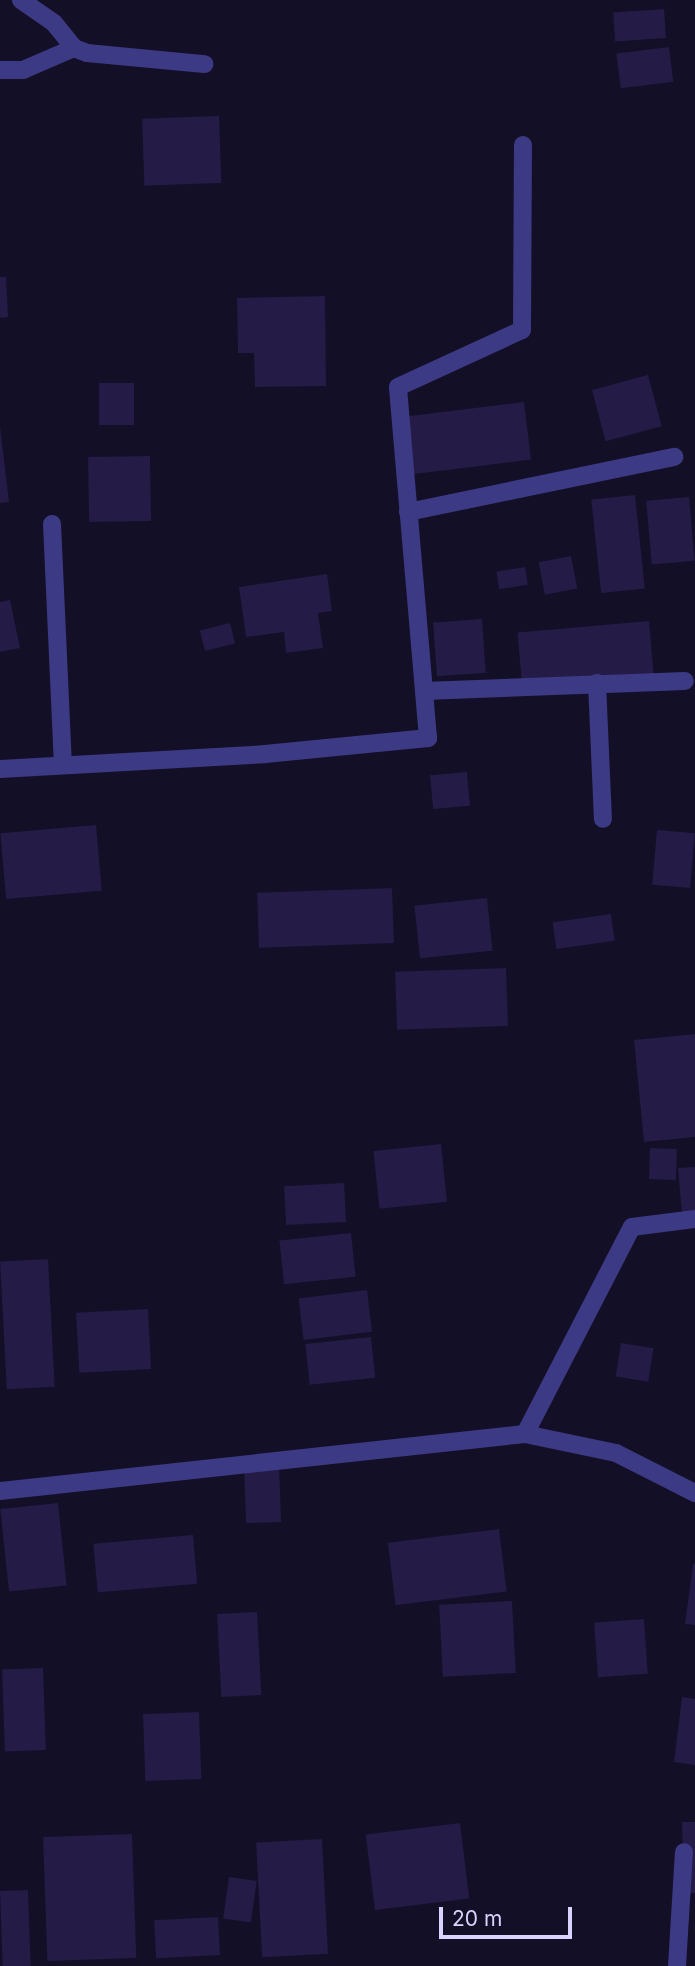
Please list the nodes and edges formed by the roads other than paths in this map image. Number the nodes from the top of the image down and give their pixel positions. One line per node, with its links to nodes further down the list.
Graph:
1 (25, 1): 2 (street)
2 (74, 48): 3 (street); 4 (street)
3 (204, 64)
4 (0, 70)
5 (523, 145): 7 (street)
6 (674, 457): 7 (street)
7 (408, 512): 11 (street)
8 (52, 524): 12 (street)
9 (685, 681): 10 (street)
10 (597, 683): 11 (street); 14 (street)
11 (424, 691): 12 (street)
12 (62, 765): 13 (street)
13 (0, 769)
14 (603, 819)
15 (695, 1219): 16 (street)
16 (525, 1434): 17 (street); 18 (street)
17 (0, 1491)
18 (695, 1493)
19 (684, 1852): 20 (street)
20 (677, 1966)

